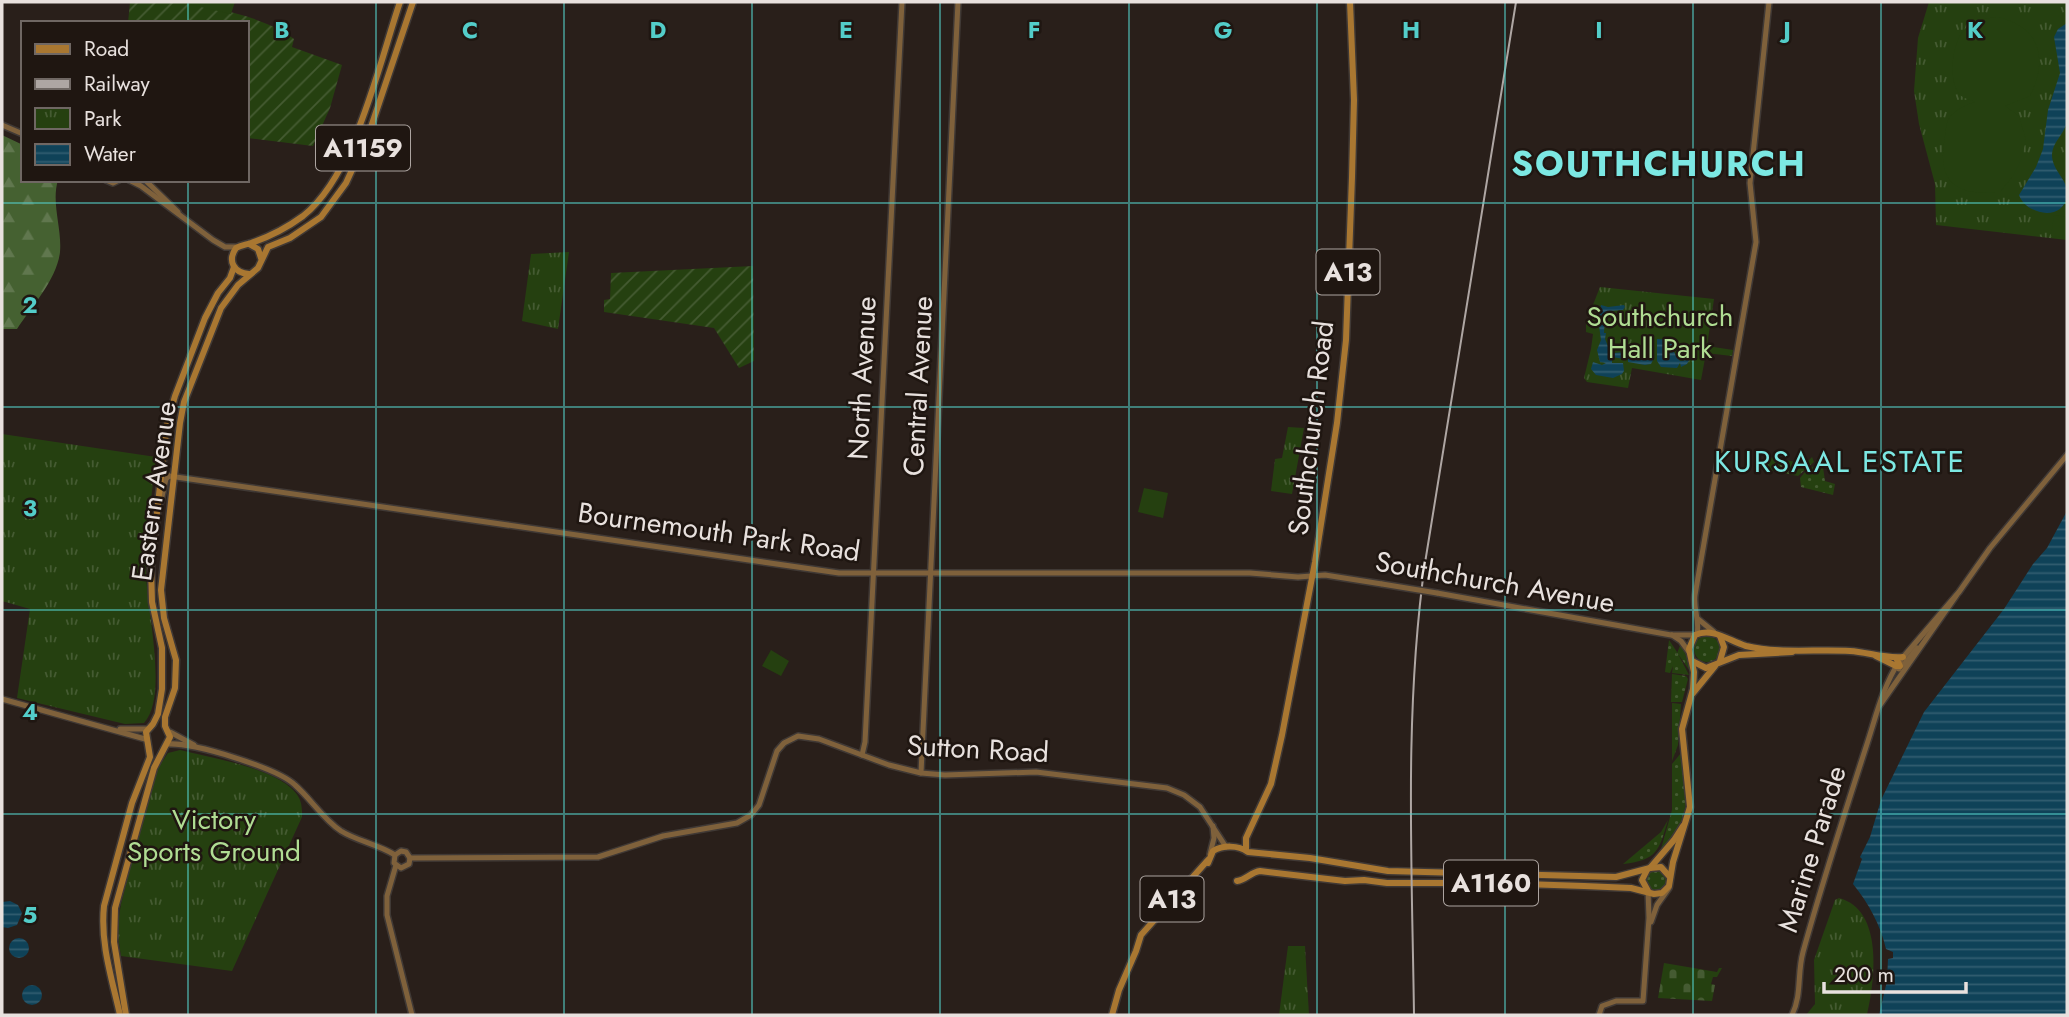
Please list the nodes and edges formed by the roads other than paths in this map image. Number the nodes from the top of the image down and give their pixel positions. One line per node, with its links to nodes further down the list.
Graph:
1 (400, 2): 13 (main road, A1159)
2 (413, 2): 15 (main road, Eastern Avenue / A1159)
3 (902, 2): 22 (street, North Avenue)
4 (958, 2): 23 (street, Central Avenue)
5 (1350, 2): 24 (main road, Southchurch Road / A13)
6 (1769, 2): 28 (street)
7 (2, 125): 8 (street)
8 (21, 133)
9 (133, 182): 11 (street)
10 (147, 182): 11 (street)
11 (190, 225): 12 (street)
12 (213, 240): 14 (street); 16 (street)
13 (248, 244): 14 (main road, A1159); 15 (main road)
14 (237, 247): 16 (main road, Eastern Avenue)
15 (261, 258): 17 (main road, Eastern Avenue / A1159)
16 (233, 263): 17 (main road); 19 (main road, Eastern Avenue)
17 (249, 274): 20 (main road, Eastern Avenue / A1159)
18 (2067, 454): 25 (street)
19 (162, 463): 20 (street); 21 (main road, Eastern Avenue)
20 (171, 476): 21 (street); 22 (street, Bournemouth Park Road); 42 (main road, Eastern Avenue / A1159)
21 (157, 518): 43 (main road, Eastern Avenue)
22 (873, 573): 23 (street, Bournemouth Park Road); 49 (street, North Avenue)
23 (930, 573): 24 (street, Bournemouth Park Road); 50 (street, Central Avenue)
24 (1312, 576): 30 (street, Southchurch Avenue, bridge); 54 (main road, Southchurch Road / A13)
25 (1958, 593): 26 (street); 27 (street)
26 (1953, 604): 27 (street); 32 (street)
27 (1942, 609): 36 (street)
28 (1698, 619): 29 (street); 31 (street)
29 (1717, 634): 31 (main road, Southchurch Avenue); 33 (main road, Southchurch Avenue); 37 (main road)
30 (1671, 635): 31 (street, Southchurch Avenue); 34 (street)
31 (1696, 635): 34 (main road)
32 (1922, 644): 36 (street); 38 (street)
33 (1818, 650): 36 (main road, Southchurch Avenue); 37 (main road, Southchurch Avenue)
34 (1689, 652): 35 (main road)
35 (1692, 661): 37 (main road, Southchurch Avenue); 39 (main road)
36 (1899, 662): 38 (street, Marine Parade); 41 (street, Marine Parade)
37 (1717, 664): 39 (main road)
38 (1898, 678): 41 (street, Marine Parade)
39 (1691, 696): 51 (main road)
40 (2, 699): 44 (street)
41 (1879, 708): 67 (street, Marine Parade)
42 (165, 726): 43 (main road); 45 (main road)
43 (150, 727): 44 (street); 46 (main road, Eastern Avenue)
44 (113, 729): 46 (street)
45 (170, 733): 47 (main road); 48 (street, Sutton Road)
46 (147, 742): 47 (main road); 68 (main road, Eastern Avenue)
47 (166, 746): 48 (street, Sutton Road); 69 (main road)
48 (203, 750): 55 (street, Sutton Road)
49 (862, 755): 50 (street, Sutton Road); 56 (street, Sutton Road)
50 (921, 773): 52 (street, Sutton Road)
51 (1687, 818): 60 (main road); 61 (main road)
52 (1212, 824): 53 (street, Sutton Road); 57 (street)
53 (1226, 847): 54 (main road); 57 (main road)
54 (1247, 851): 60 (main road, A1160)
55 (395, 855): 56 (street, Sutton Road); 58 (street)
56 (410, 858): 59 (street)
57 (1209, 860): 71 (main road, A13)
58 (396, 865): 59 (street); 63 (street)
59 (404, 868): 63 (street)
60 (1648, 869): 61 (main road); 65 (main road)
61 (1670, 877): 64 (main road)
62 (1237, 881): 65 (main road, A1160)
63 (390, 884): 70 (street)
64 (1670, 886): 65 (main road); 66 (street)
65 (1648, 891): 66 (street)
66 (1649, 929): 72 (street)
67 (1796, 1005): 73 (street); 74 (street, Marine Parade)
68 (120, 1015)
69 (126, 1015)
70 (412, 1015)
71 (1112, 1015)
72 (1599, 1015)
73 (1786, 1015)
74 (1792, 1015)

